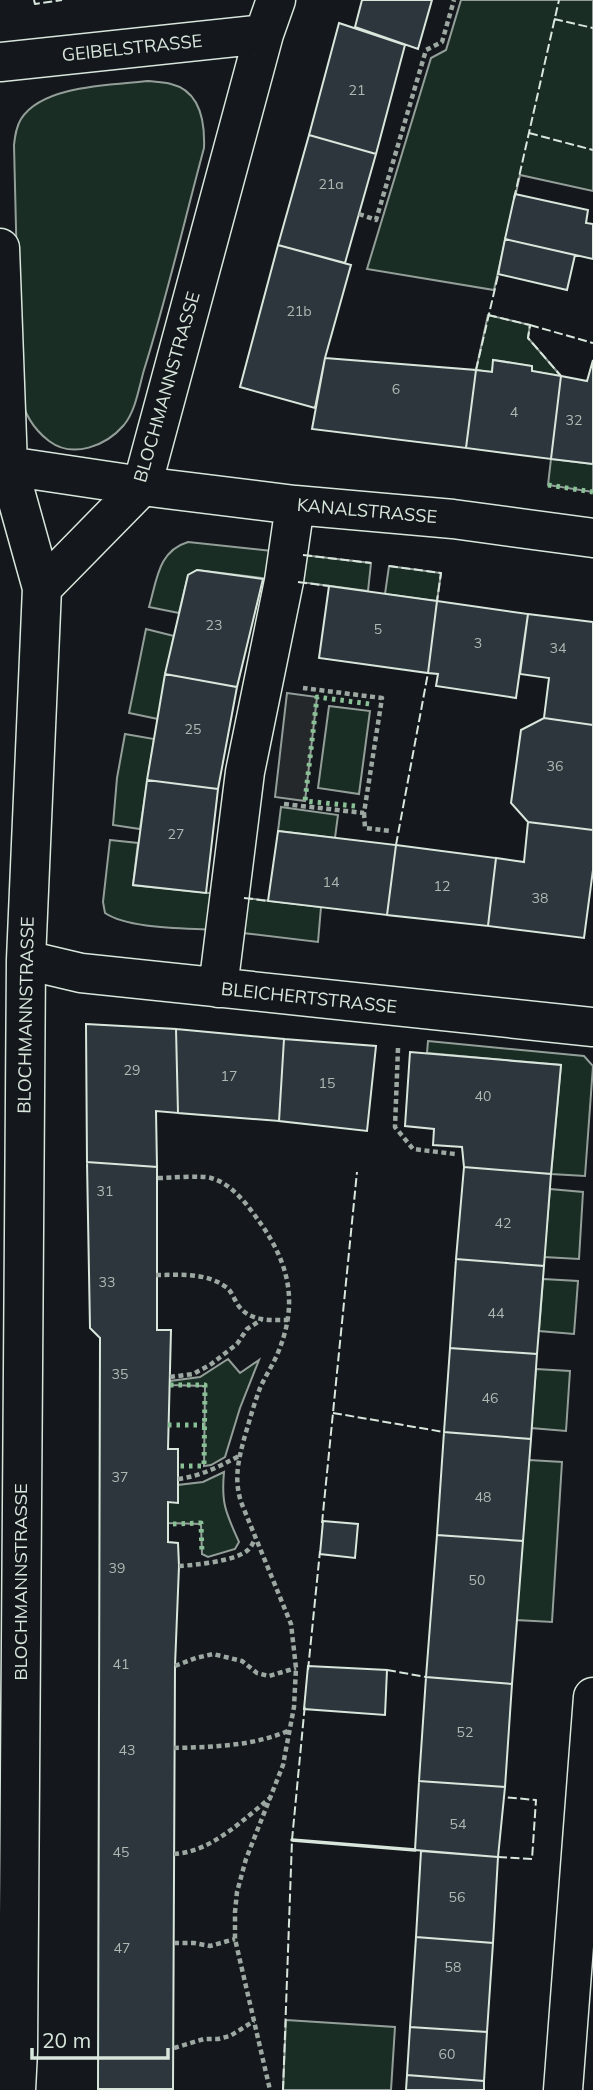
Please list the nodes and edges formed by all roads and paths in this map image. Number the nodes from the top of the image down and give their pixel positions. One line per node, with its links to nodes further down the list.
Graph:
1 (454, 0): 4 (path)
2 (270, 17): 3 (street, GEIBELSTRASSE); 7 (street, BLOCHMANNSTRASSE)
3 (0, 62)
4 (359, 214)
5 (0, 248): 6 (street)
6 (8, 466): 7 (street, KANALSTRASSE); 10 (street)
7 (142, 486): 8 (street, KANALSTRASSE); 10 (street, BLOCHMANNSTRASSE)
8 (295, 505): 9 (street, KANALSTRASSE); 11 (street)
9 (593, 538)
10 (42, 588): 15 (street, BLOCHMANNSTRASSE)
11 (263, 683): 12 (street); 13 (path)
12 (242, 800): 13 (path); 16 (street)
13 (364, 813): 14 (path)
14 (390, 831)
15 (26, 960): 16 (street, BLEICHERTSTRASSE); 41 (street, BLOCHMANNSTRASSE)
16 (218, 988): 17 (street, BLEICHERTSTRASSE)
17 (400, 1007): 18 (street, BLEICHERTSTRASSE); 19 (path)
18 (593, 1027)
19 (455, 1154)
20 (158, 1178): 23 (path)
21 (156, 1275): 22 (path)
22 (261, 1320): 23 (path); 24 (path)
23 (288, 1320): 25 (path)
24 (170, 1377)
25 (239, 1455): 26 (path); 27 (path)
26 (178, 1479)
27 (256, 1538): 28 (path); 30 (path)
28 (179, 1566)
29 (175, 1667): 30 (path)
30 (296, 1668): 32 (path)
31 (593, 1697): 36 (street)
32 (291, 1730): 33 (path); 34 (path)
33 (174, 1748)
34 (271, 1797): 35 (path); 37 (path)
35 (174, 1854)
36 (585, 1914): 43 (street)
37 (235, 1939): 38 (path); 39 (path)
38 (174, 1943)
39 (254, 2021): 40 (path); 42 (path)
40 (174, 2048)
41 (16, 2090)
42 (270, 2090)
43 (563, 2090)

